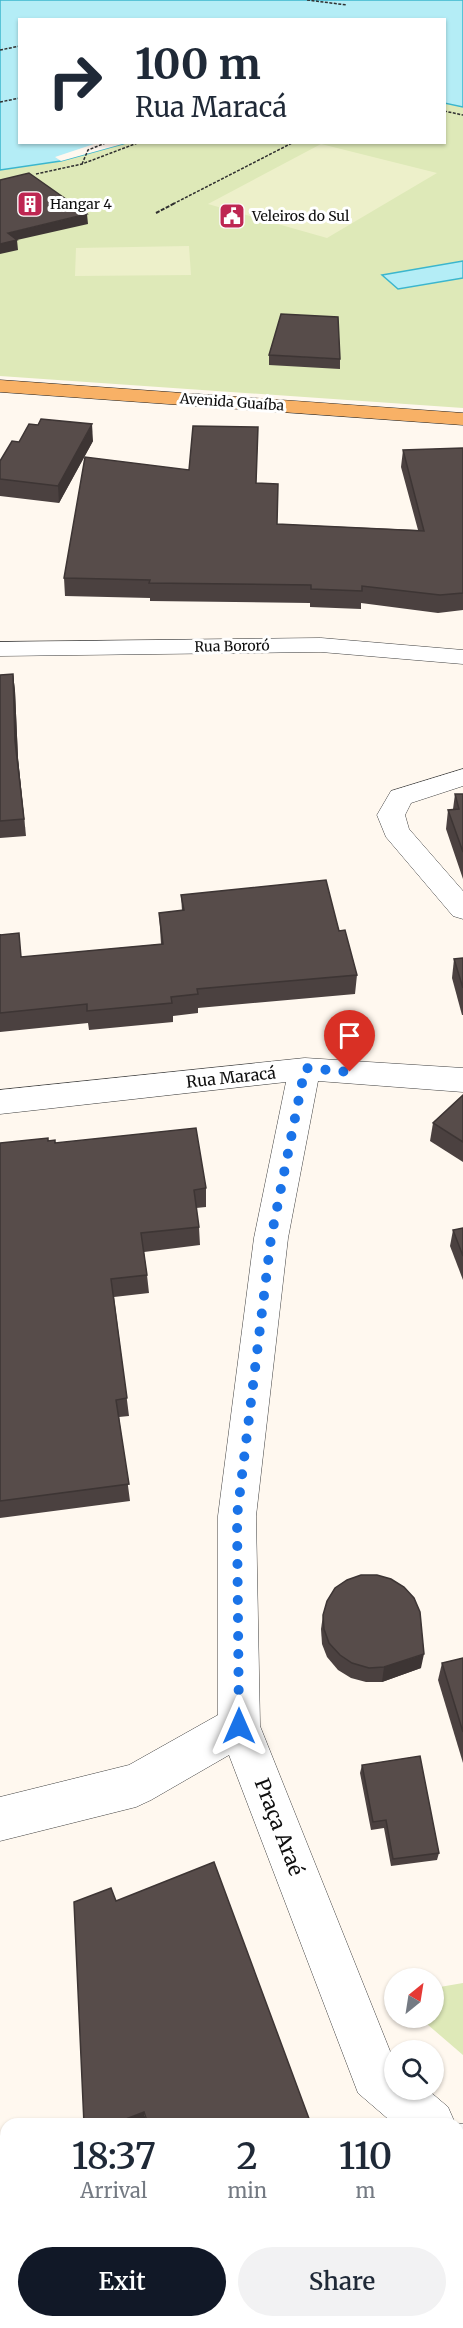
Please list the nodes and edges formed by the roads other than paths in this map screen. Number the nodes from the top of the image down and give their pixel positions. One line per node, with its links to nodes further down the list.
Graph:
1 (0, 386): 2 (main road, Avenida Guaíba)
2 (463, 419)
3 (0, 649): 4 (street, Rua Bororó)
4 (463, 657)
5 (463, 777): 6 (street)
6 (463, 909)
7 (305, 1068): 8 (street, Rua Maracá); 9 (street, Rua Maracá); 10 (street, Praça Araé)
8 (463, 1080)
9 (0, 1102)
10 (239, 1726): 11 (street); 12 (street, Praça Araé)
11 (0, 1819)
12 (424, 2118)

